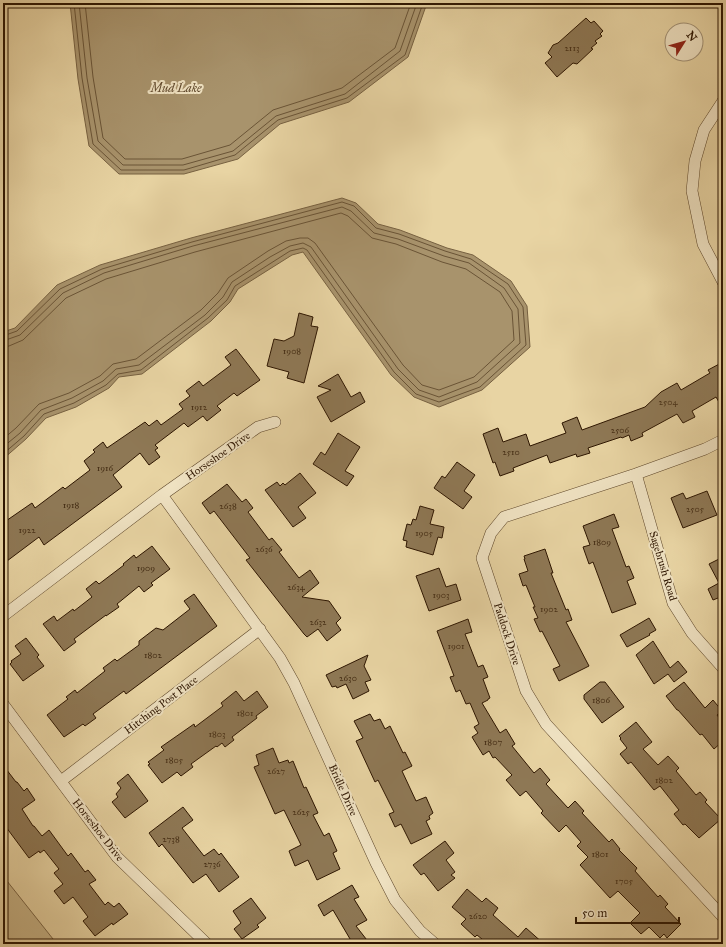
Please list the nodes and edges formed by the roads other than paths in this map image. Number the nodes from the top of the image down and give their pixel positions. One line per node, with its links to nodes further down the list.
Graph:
1 (723, 101): 2 (street)
2 (723, 282)
3 (275, 422): 6 (street, Horseshoe Drive)
4 (723, 440): 5 (street, Paddock Drive)
5 (636, 474): 9 (street, Sagebrush Road); 12 (street, Paddock Drive)
6 (162, 495): 7 (street, Horseshoe Drive); 8 (street)
7 (3, 616)
8 (260, 629): 11 (street, Hitching Post Place); 14 (street, Bridle Drive)
9 (723, 668)
10 (3, 704): 11 (street, Horseshoe Drive)
11 (61, 781): 13 (street, Horseshoe Drive)
12 (723, 917)
13 (207, 944)
14 (435, 944)

